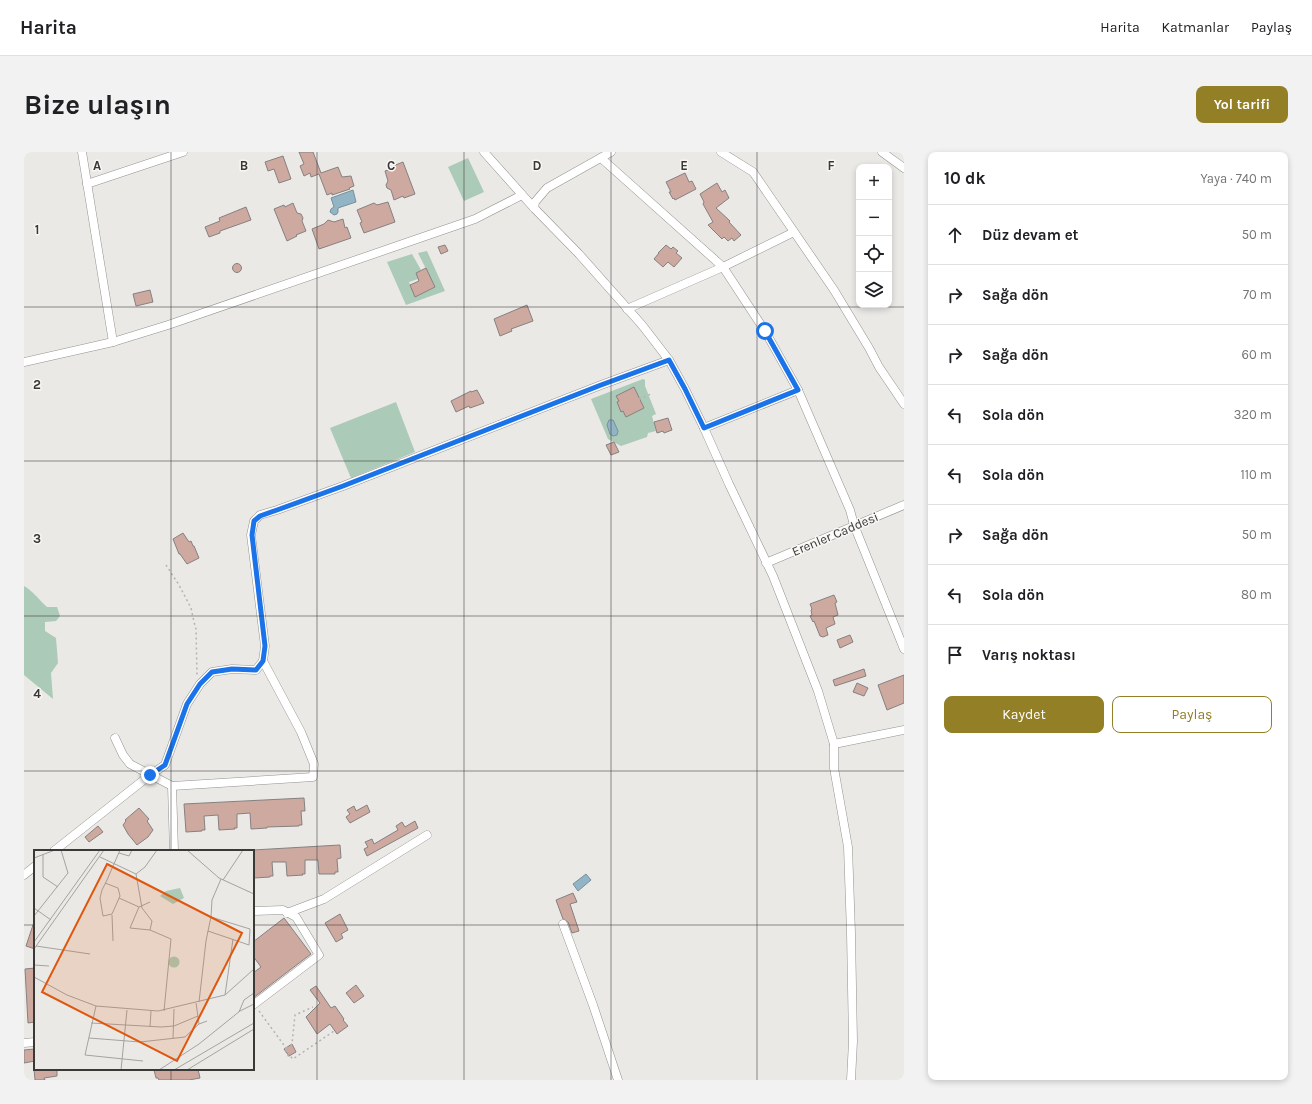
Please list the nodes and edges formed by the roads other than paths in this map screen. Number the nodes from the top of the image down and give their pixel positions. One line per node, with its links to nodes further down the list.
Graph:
1 (82, 152): 9 (street)
2 (183, 152): 9 (street)
3 (484, 152): 10 (street)
4 (611, 152): 7 (street)
5 (721, 152): 12 (street)
6 (882, 152): 8 (street)
7 (601, 158): 11 (street); 13 (street)
8 (904, 168)
9 (87, 184): 15 (street)
10 (522, 195): 11 (street); 15 (street)
11 (534, 208): 14 (street)
12 (794, 232): 13 (street); 19 (street)
13 (722, 267): 14 (street); 18 (street)
14 (627, 309): 16 (street)
15 (113, 342): 17 (street)
16 (669, 360): 20 (street); 25 (street)
17 (24, 362)
18 (798, 390): 20 (street); 22 (street)
19 (904, 404)
20 (704, 428): 23 (street)
21 (904, 505): 22 (street, Erenler Caddesi)
22 (854, 526): 23 (street, Erenler Caddesi); 24 (street)
23 (766, 562): 28 (street)
24 (904, 649)
25 (263, 661): 29 (street); 30 (street)
26 (904, 730): 28 (street)
27 (115, 738): 29 (street)
28 (834, 744): 43 (street)
29 (150, 775): 30 (street); 32 (street)
30 (172, 786): 33 (street)
31 (427, 835): 37 (street)
32 (55, 850)
33 (174, 850)
34 (34, 867): 35 (street)
35 (24, 875)
36 (254, 911): 37 (street)
37 (287, 913): 39 (street)
38 (563, 924): 42 (street)
39 (254, 1004)
40 (34, 1042): 41 (street)
41 (24, 1043)
42 (618, 1080)
43 (851, 1080)

